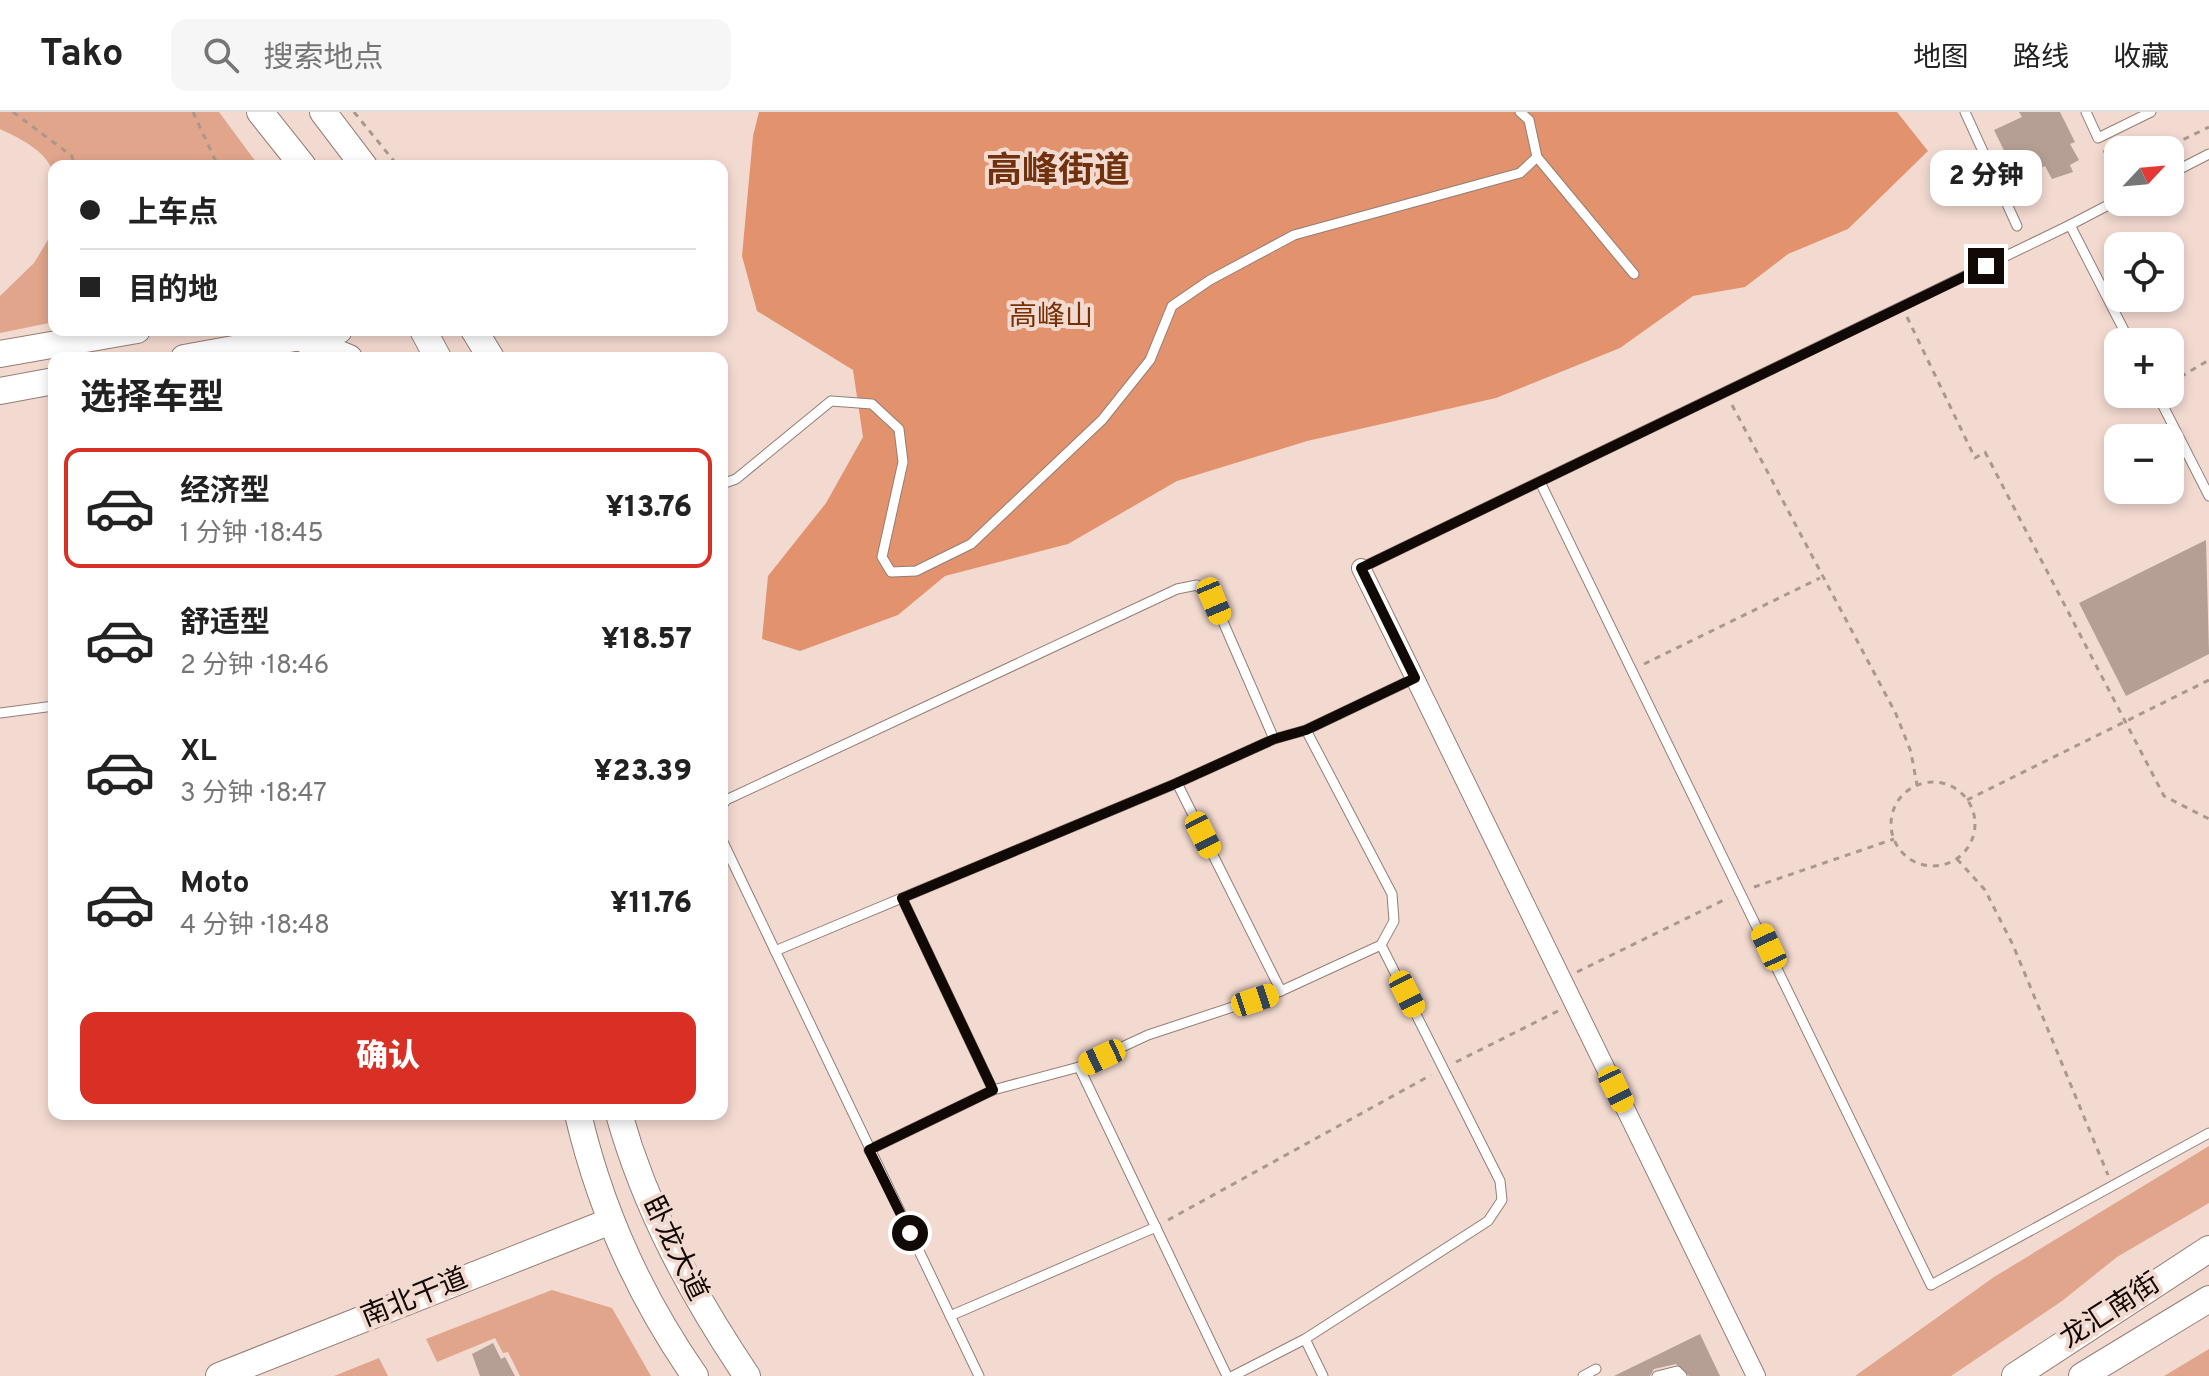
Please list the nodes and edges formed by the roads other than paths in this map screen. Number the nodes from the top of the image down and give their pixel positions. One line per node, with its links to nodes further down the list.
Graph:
1 (260, 112): 9 (main road)
2 (323, 112): 10 (main road)
3 (1520, 112): 8 (lane)
4 (1965, 112): 14 (lane)
5 (2086, 112): 6 (lane)
6 (2151, 112)
7 (2209, 154): 11 (lane)
8 (1537, 157): 15 (lane); 26 (lane)
9 (298, 160)
10 (360, 160)
11 (2184, 167)
12 (2104, 207): 13 (lane)
13 (2070, 225): 16 (lane); 27 (lane)
14 (2017, 226)
15 (1634, 274)
16 (2123, 328)
17 (103, 336): 22 (main road)
18 (304, 336): 19 (main road)
19 (298, 337): 20 (main road); 21 (main road)
20 (217, 352)
21 (334, 352)
22 (0, 354)
23 (48, 382): 24 (main road)
24 (0, 391)
25 (2164, 408): 28 (lane)
26 (728, 482)
27 (1541, 484): 29 (lane); 46 (lane)
28 (2209, 496)
29 (1361, 568): 30 (street)
30 (1415, 678): 33 (lane); 65 (street)
31 (48, 707): 32 (lane)
32 (0, 713)
33 (1306, 730): 34 (lane); 39 (lane)
34 (1274, 739): 35 (lane); 36 (lane)
35 (1177, 783): 38 (lane); 41 (lane)
36 (728, 799)
37 (728, 853): 40 (lane)
38 (902, 898): 40 (lane); 43 (lane)
39 (1381, 945): 41 (lane); 53 (lane)
40 (775, 951): 47 (lane)
41 (1281, 991): 42 (lane)
42 (1079, 1067): 43 (lane); 49 (lane)
43 (993, 1090): 47 (lane)
44 (579, 1120): 48 (main road, 卧龙大道)
45 (621, 1120): 57 (main road, 卧龙大道)
46 (2209, 1133)
47 (869, 1150): 52 (lane)
48 (611, 1221): 55 (main road, 南北干道); 56 (main road, 卧龙大道)
49 (1156, 1227): 52 (lane); 59 (lane)
50 (2209, 1249): 66 (main road, 龙汇南街)
51 (2209, 1299): 67 (main road, 龙汇南街)
52 (950, 1316): 58 (lane)
53 (1305, 1339): 60 (lane); 61 (lane)
54 (1596, 1369): 62 (lane)
55 (219, 1376)
56 (695, 1376)
57 (747, 1376)
58 (979, 1376)
59 (1227, 1376)
60 (1233, 1376)
61 (1323, 1376)
62 (1583, 1376)
63 (1657, 1376): 64 (lane)
64 (1682, 1376)
65 (1756, 1376)
66 (2015, 1376)
67 (2082, 1376)

